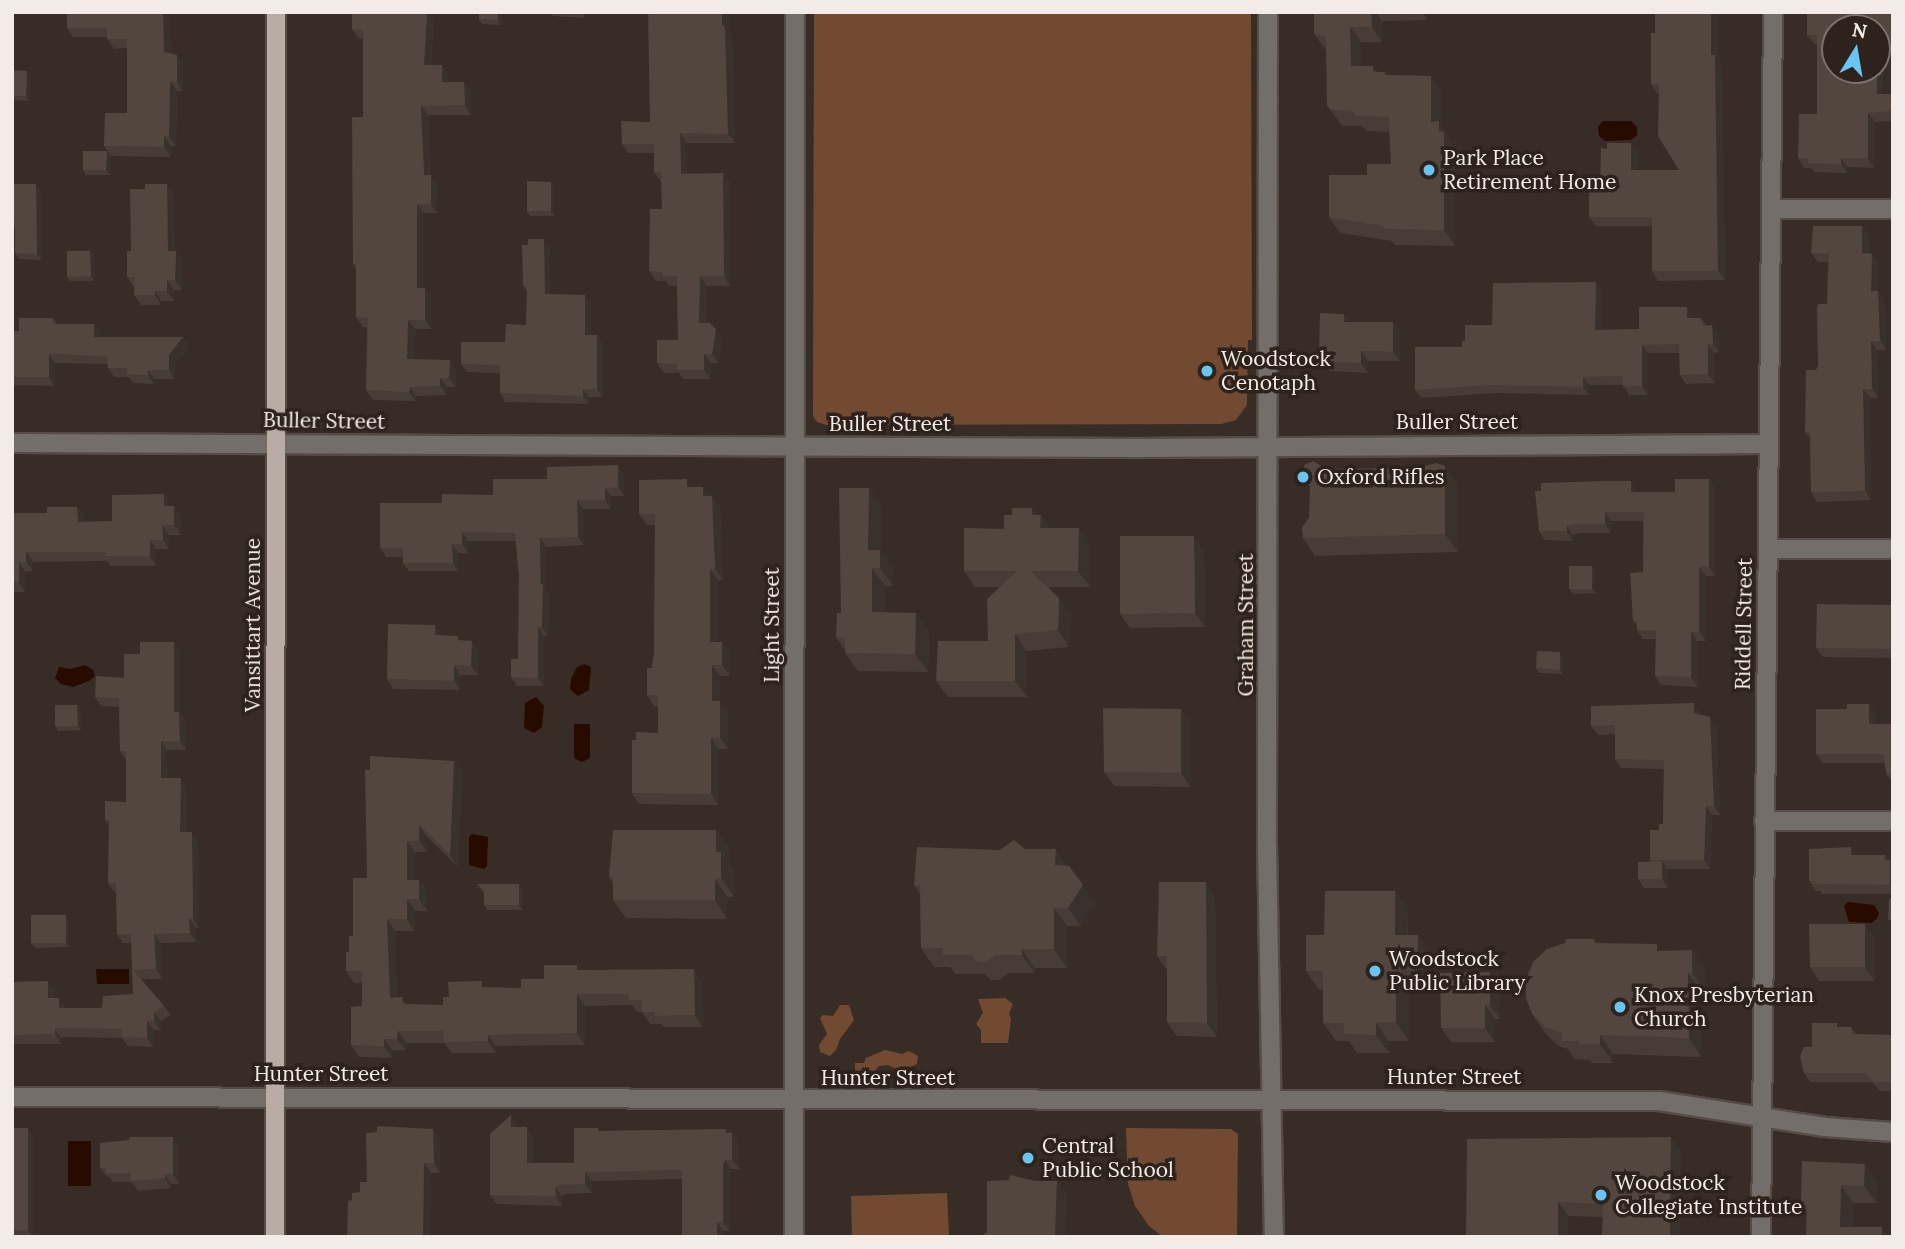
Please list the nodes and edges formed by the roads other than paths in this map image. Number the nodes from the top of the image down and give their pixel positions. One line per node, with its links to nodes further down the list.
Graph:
1 (276, 12): 8 (main road, Vansittart Avenue)
2 (795, 12): 10 (street, Light Street)
3 (1268, 12): 11 (street, Graham Street)
4 (1773, 12): 5 (street, Riddell Street)
5 (1772, 209): 6 (street); 9 (street, Riddell Street)
6 (1893, 209)
7 (12, 443): 8 (street, Buller Street)
8 (275, 443): 10 (street, Buller Street); 16 (main road, Vansittart Avenue)
9 (1768, 444): 11 (street, Buller Street); 12 (street, Riddell Street)
10 (794, 447): 11 (street, Buller Street); 18 (street, Light Street)
11 (1269, 447): 19 (street, Graham Street)
12 (1768, 549): 13 (street); 14 (street, Riddell Street)
13 (1893, 549)
14 (1764, 821): 15 (street); 20 (street, Riddell Street)
15 (1893, 821)
16 (275, 1096): 17 (street, Hunter Street); 18 (street, Hunter Street); 22 (main road, Vansittart Avenue)
17 (12, 1097)
18 (794, 1101): 19 (street, Hunter Street); 23 (street, Light Street)
19 (1270, 1102): 20 (street, Hunter Street); 24 (street, Graham Street)
20 (1762, 1116): 21 (street, Hunter Street); 25 (street, Riddell Street)
21 (1893, 1132)
22 (275, 1237)
23 (794, 1237)
24 (1274, 1237)
25 (1761, 1237)

